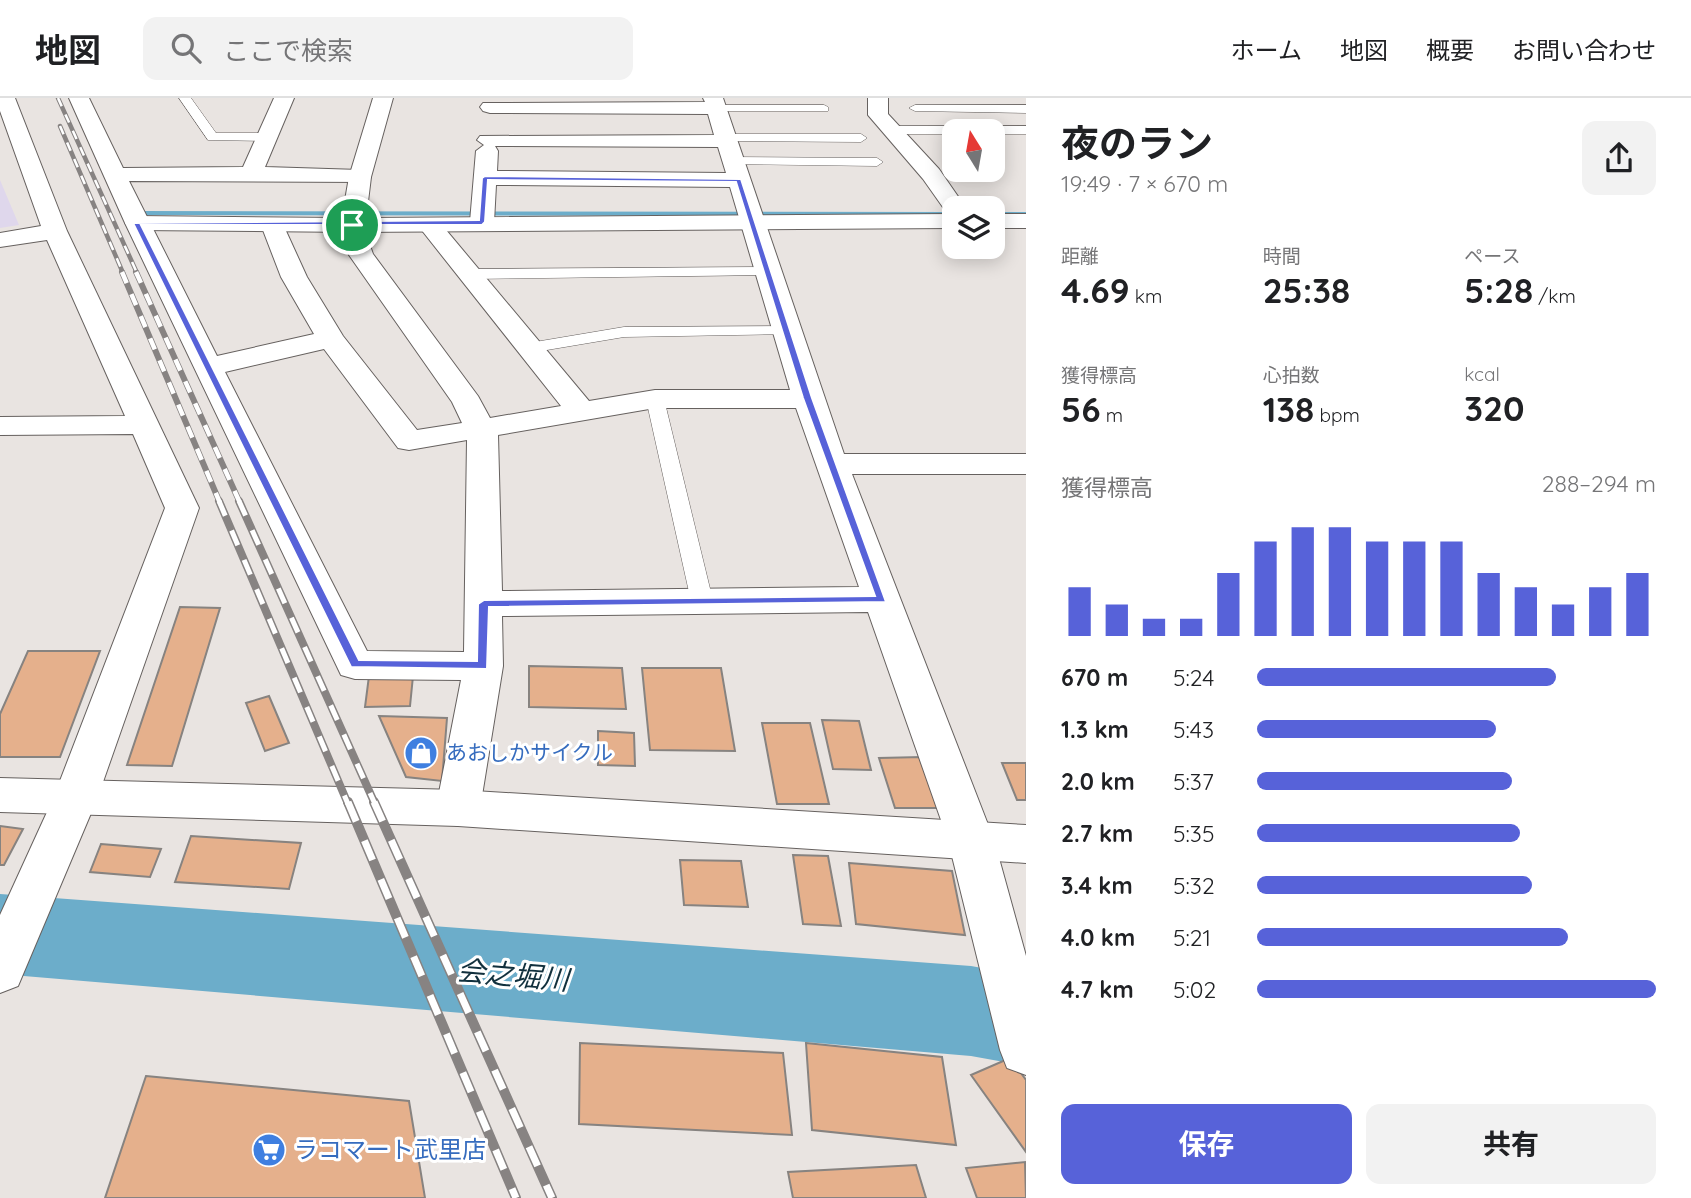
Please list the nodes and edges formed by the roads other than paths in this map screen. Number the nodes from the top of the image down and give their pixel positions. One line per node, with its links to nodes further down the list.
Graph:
1 (5, 98): 33 (street)
2 (185, 98): 14 (lane)
3 (284, 98): 14 (street)
4 (383, 98): 21 (street)
5 (878, 98): 12 (street)
6 (84, 99): 20 (street)
7 (490, 102): 8 (street); 16 (street)
8 (714, 103): 10 (lane); 17 (street)
9 (915, 108): 11 (lane)
10 (824, 109)
11 (1026, 109)
12 (893, 130): 13 (lane); 23 (street)
13 (1026, 130)
14 (267, 137): 19 (street)
15 (861, 138): 17 (lane)
16 (487, 140): 17 (street); 22 (street)
17 (731, 154): 18 (lane); 22 (street); 28 (street)
18 (877, 162)
19 (251, 173): 20 (street); 21 (street)
20 (115, 175): 29 (street)
21 (360, 177): 32 (street)
22 (485, 178): 27 (street)
23 (945, 196)
24 (942, 221): 28 (street)
25 (1005, 221): 26 (street)
26 (1026, 221)
27 (482, 222): 28 (street); 30 (street)
28 (752, 222): 35 (street)
29 (137, 223): 31 (street); 40 (street)
30 (428, 223): 32 (street); 36 (street)
31 (273, 225): 32 (street); 38 (street)
32 (352, 225): 46 (street)
33 (55, 232): 34 (street); 44 (street)
34 (0, 240)
35 (768, 272): 36 (lane); 37 (street)
36 (467, 274): 39 (street)
37 (786, 331): 39 (lane); 41 (street)
38 (331, 339): 40 (street); 46 (street)
39 (529, 348): 43 (street)
40 (208, 367): 52 (street)
41 (808, 398): 42 (street); 47 (street)
42 (655, 399): 43 (street); 50 (lane)
43 (582, 412): 46 (street)
44 (142, 425): 45 (street); 54 (street)
45 (0, 426)
46 (482, 430): 51 (street)
47 (832, 464): 48 (street); 49 (street)
48 (1026, 464)
49 (882, 599): 50 (street); 56 (street)
50 (702, 601): 51 (street)
51 (484, 604): 52 (street)
52 (483, 666): 55 (street)
53 (0, 795): 54 (street)
54 (75, 799): 55 (street); 58 (street)
55 (458, 808): 56 (street)
56 (971, 840): 57 (street); 59 (street)
57 (1026, 844)
58 (1, 968)
59 (1024, 1041)

